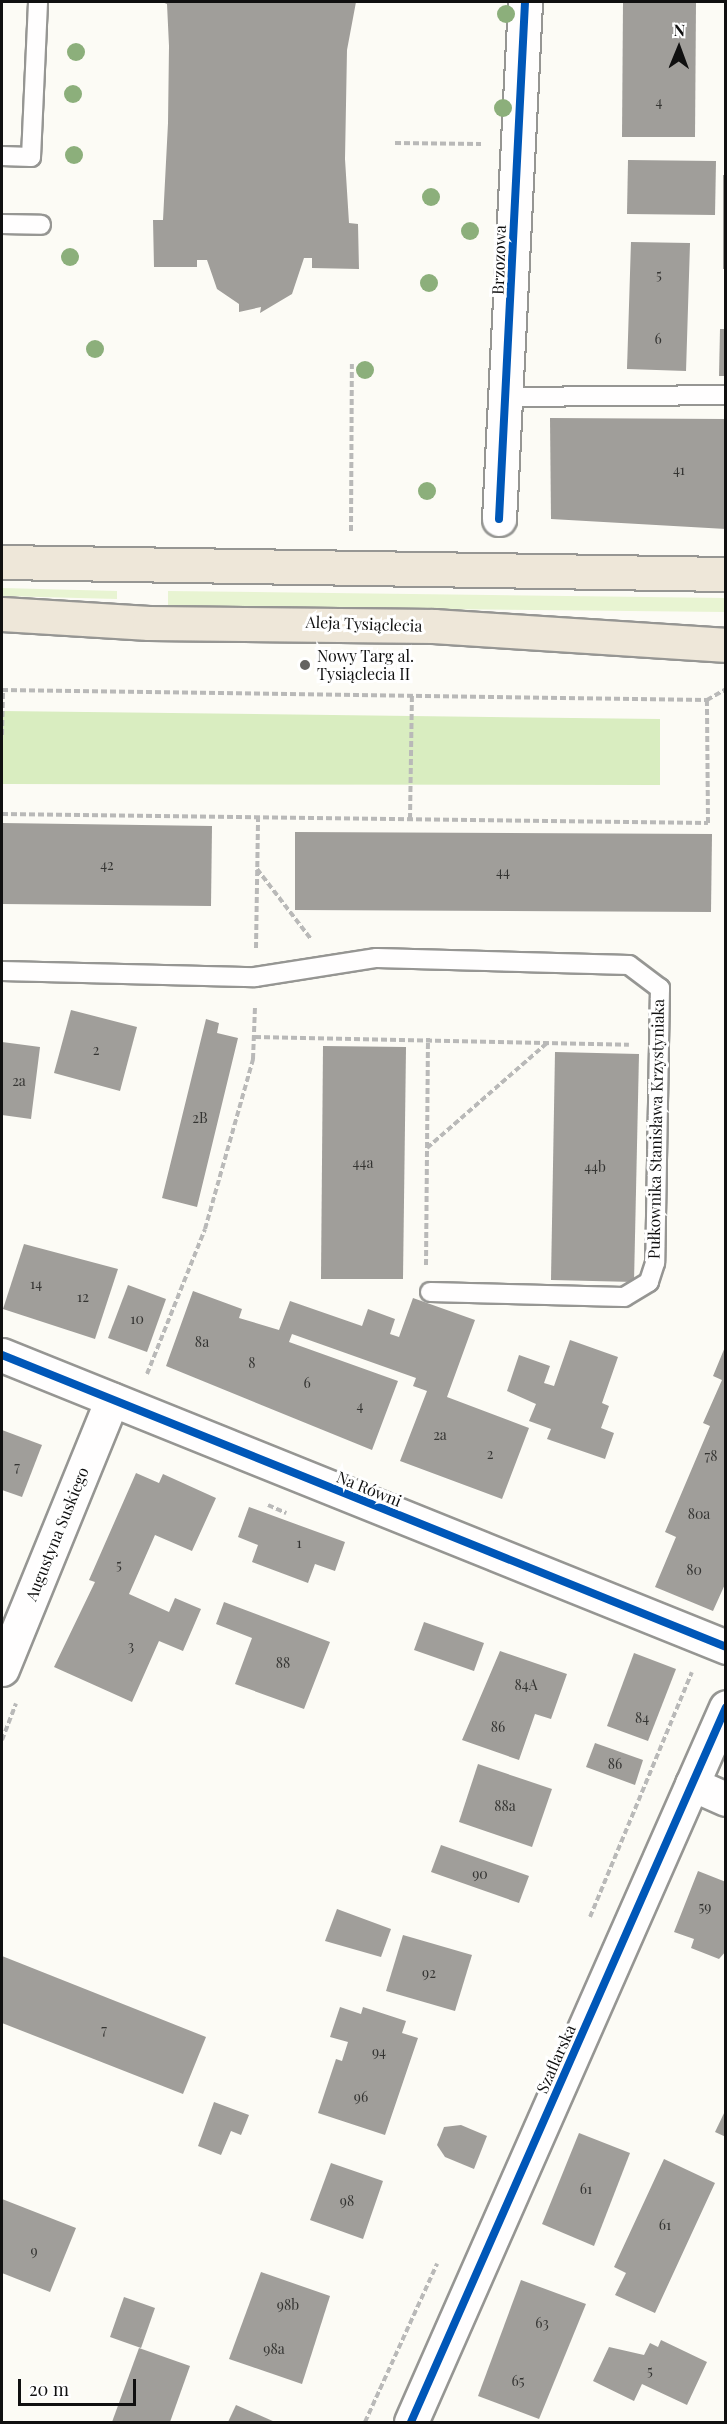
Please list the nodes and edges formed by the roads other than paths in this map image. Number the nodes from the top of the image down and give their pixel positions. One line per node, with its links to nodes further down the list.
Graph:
1 (38, 2): 3 (lane)
2 (525, 2): 7 (street, Brzozowa)
3 (2, 156)
4 (2, 224): 5 (lane)
5 (40, 225)
6 (726, 395): 7 (lane)
7 (507, 397): 8 (street, Brzozowa)
8 (499, 519)
9 (2, 562): 10 (main road)
10 (726, 574)
11 (2, 614): 12 (main road, Aleja Tysiąclecia)
12 (726, 645)
13 (2, 971): 14 (lane, Pułkownika Stanisława Krzystyniaka)
14 (430, 1292)
15 (2, 1355): 16 (street, Na Równi)
16 (112, 1400): 17 (street, Na Równi); 18 (street, Augustyna Suskiego)
17 (716, 1643)
18 (2, 1669)
19 (726, 1707): 20 (street, Szaflarska)
20 (692, 1784): 21 (street); 22 (street, Szaflarska)
21 (726, 1798)
22 (411, 2422)

